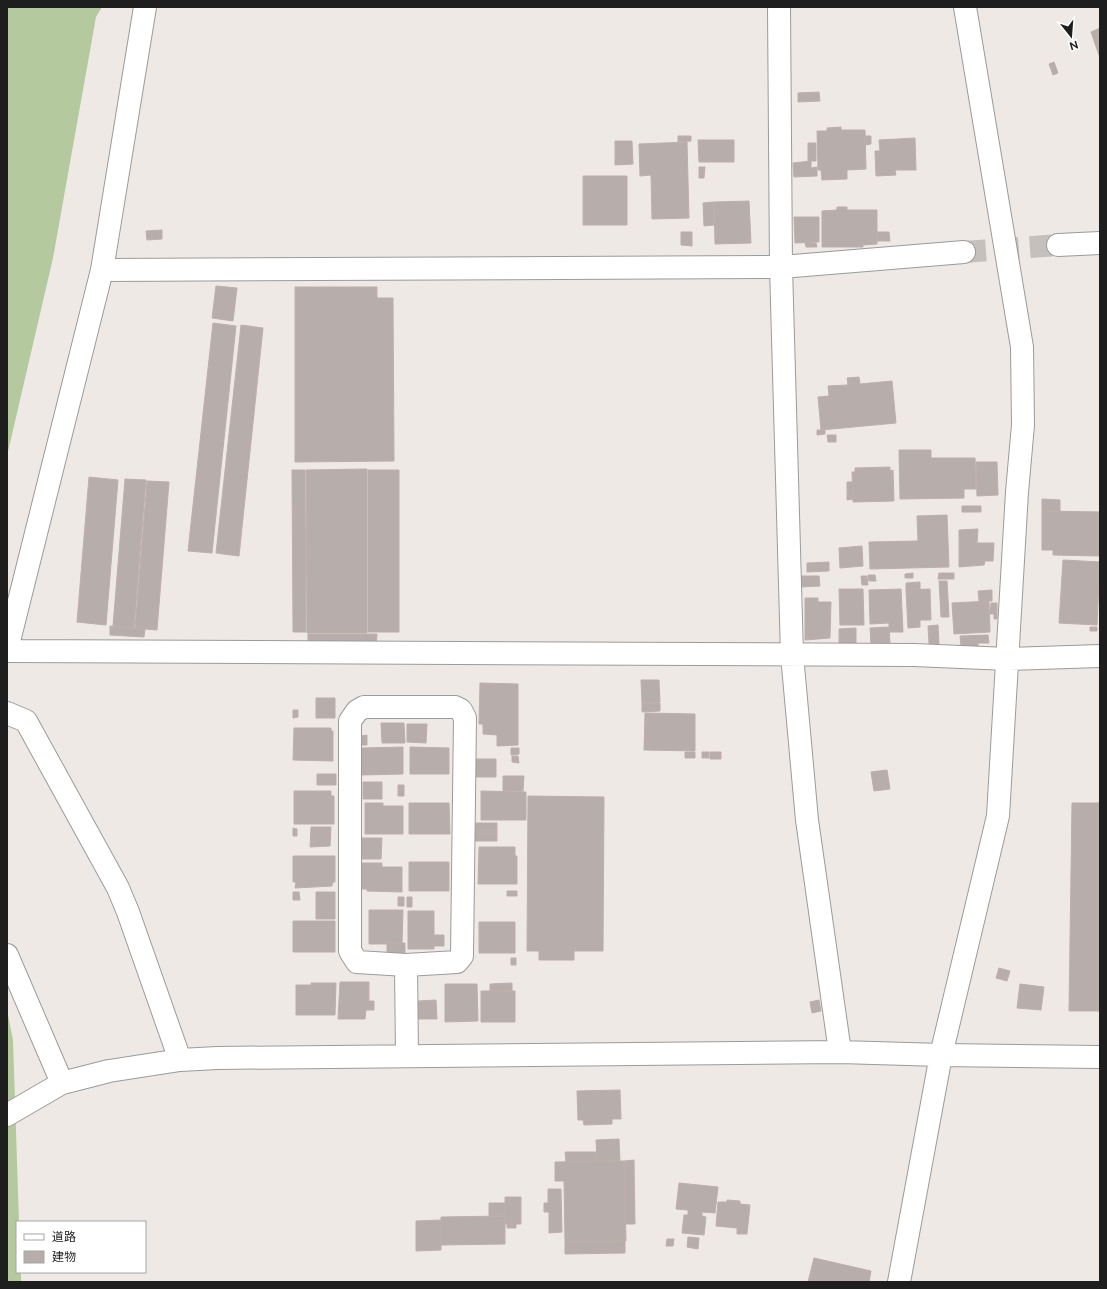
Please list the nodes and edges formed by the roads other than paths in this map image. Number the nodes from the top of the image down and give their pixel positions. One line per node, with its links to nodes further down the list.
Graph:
1 (145, 7): 8 (street)
2 (779, 7): 7 (street)
3 (965, 7): 12 (street)
4 (1100, 244): 5 (street)
5 (1058, 245)
6 (964, 252): 7 (street)
7 (781, 266): 8 (street); 10 (street)
8 (102, 270): 9 (street)
9 (7, 650): 10 (street)
10 (792, 655): 12 (street); 16 (street)
11 (1100, 656): 12 (street)
12 (1008, 659): 17 (street)
13 (7, 713): 20 (street)
14 (7, 955): 21 (street)
15 (406, 965): 15 (street); 18 (street)
16 (840, 1052): 17 (street); 18 (street)
17 (941, 1055): 19 (street); 23 (street)
18 (407, 1056): 20 (street)
19 (1100, 1058)
20 (180, 1060): 21 (street)
21 (62, 1082): 22 (street)
22 (7, 1115)
23 (899, 1282)

